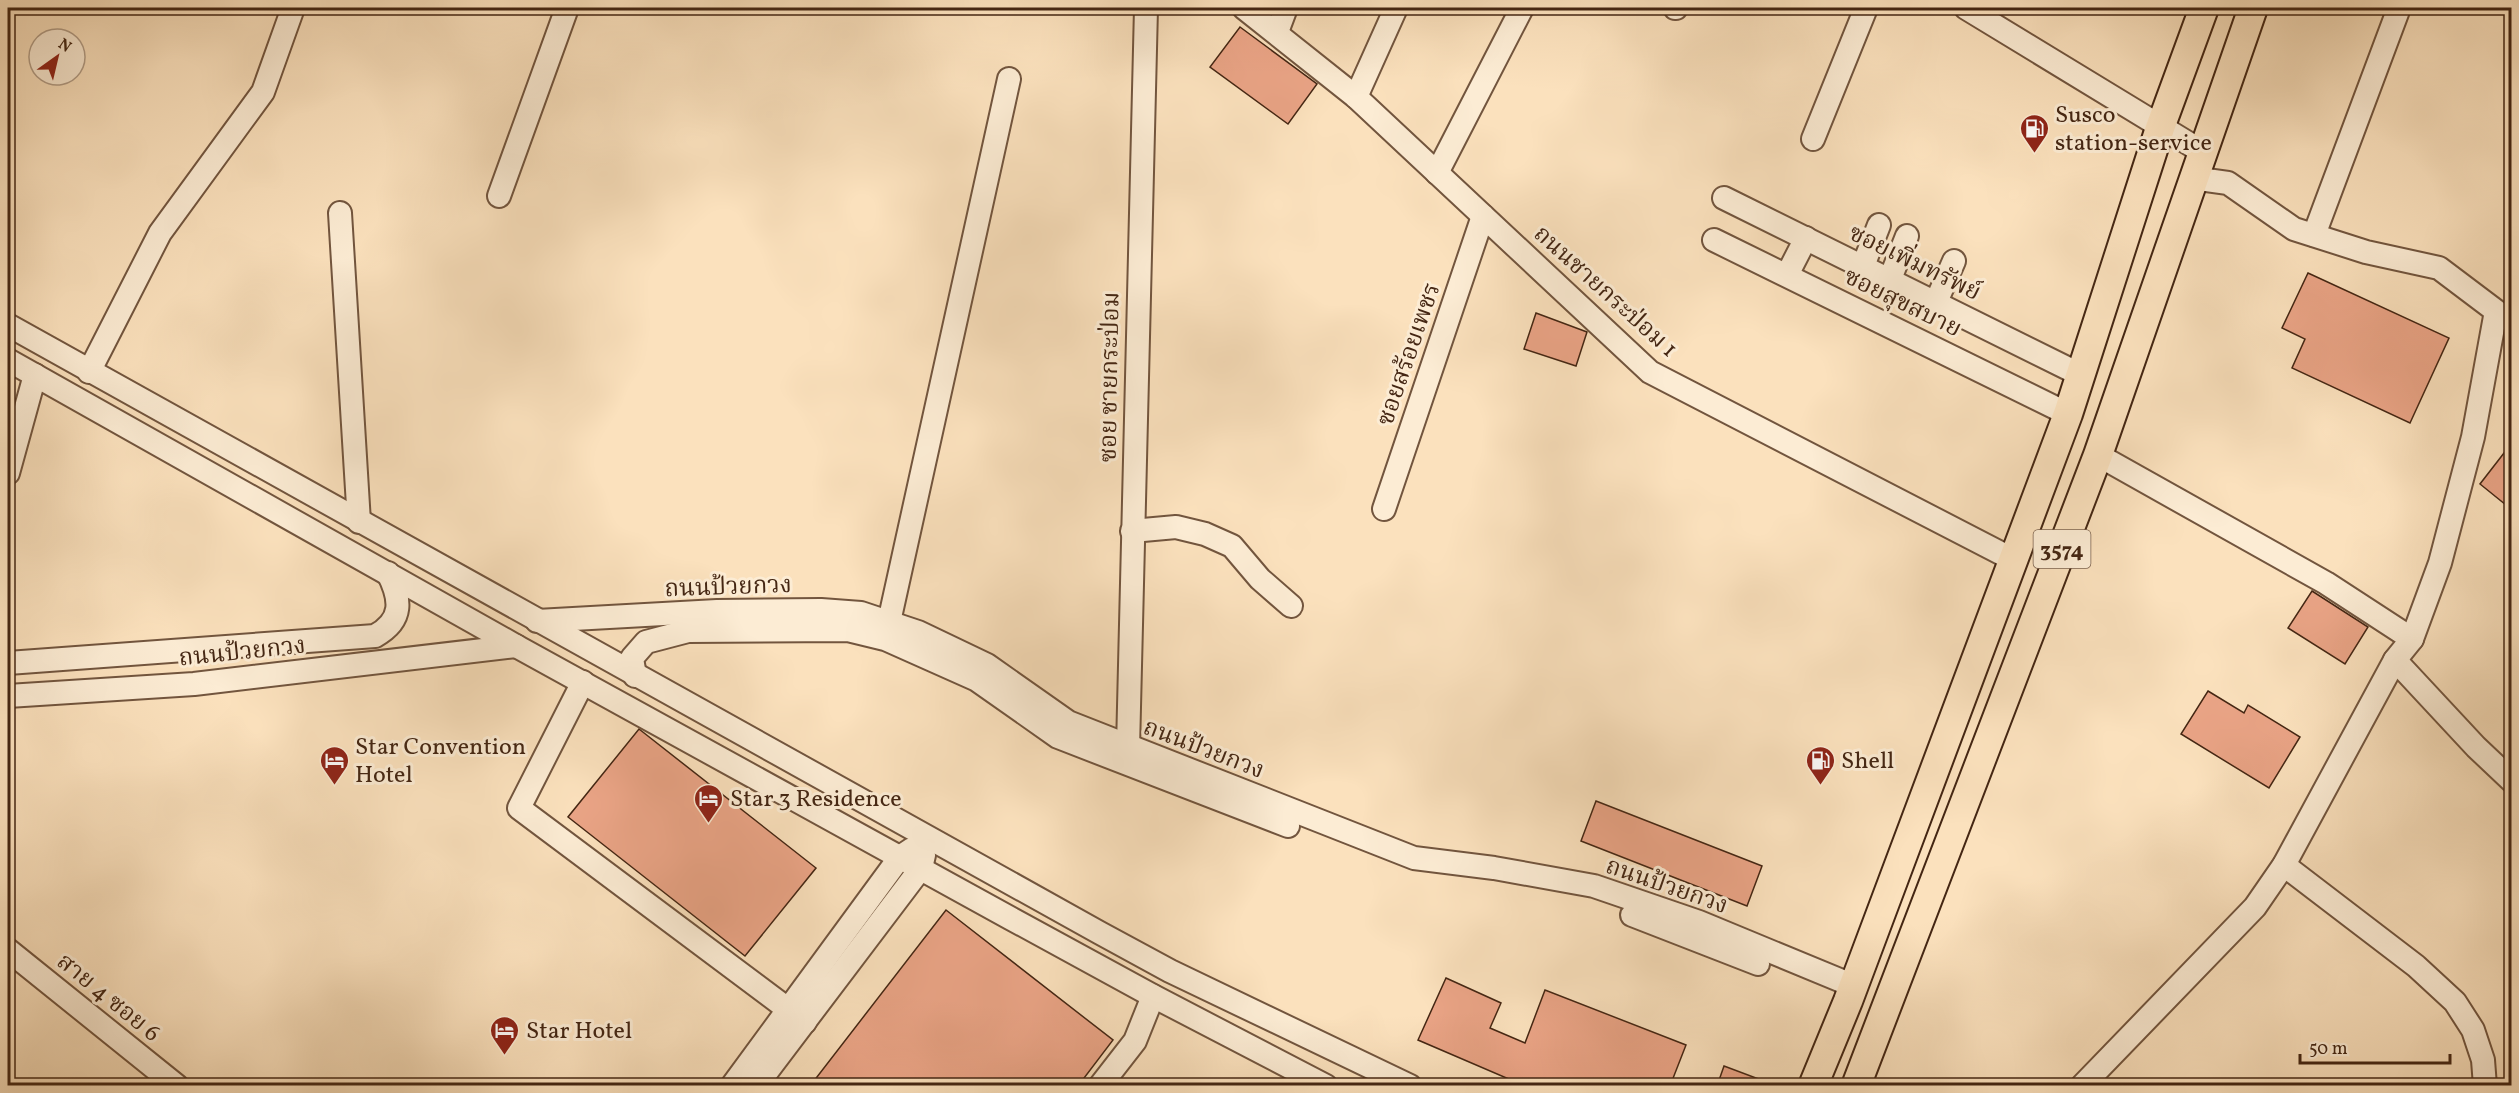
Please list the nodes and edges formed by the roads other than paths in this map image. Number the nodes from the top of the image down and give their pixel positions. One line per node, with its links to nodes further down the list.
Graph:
1 (293, 8): 38 (street)
2 (567, 8): 21 (street)
3 (1146, 8): 47 (street, ซอย ชายกระป่อม)
4 (1244, 8): 13 (street, ถนนชายกระป่อม 1)
5 (1286, 8): 13 (street)
6 (1396, 8): 15 (street)
7 (1522, 8): 19 (street)
8 (1866, 8): 17 (street)
9 (1966, 8): 16 (street)
10 (2204, 8): 16 (main road, 3574)
11 (2253, 8): 18 (main road, 3574)
12 (2399, 8): 26 (street)
13 (1277, 32): 15 (street, ถนนชายกระป่อม 1)
14 (1009, 79): 53 (street)
15 (1356, 98): 19 (street, ถนนชายกระป่อม 1)
16 (2160, 128): 18 (street); 40 (main road, 3574)
17 (1813, 139)
18 (2201, 151): 20 (main road, 3574)
19 (1437, 173): 24 (street, ถนนชายกระป่อม 1)
20 (2192, 178): 26 (street); 43 (main road, 3574)
21 (499, 196)
22 (1724, 198): 28 (street, ซอยเพิ่มทรัพย์)
23 (340, 213): 46 (street)
24 (1483, 216): 45 (street, ซอยสร้อยเพชร); 48 (street, ถนนชายกระป่อม 1)
25 (1879, 225): 31 (street)
26 (2314, 235): 35 (street)
27 (1907, 236): 33 (street)
28 (1806, 238): 31 (street, ซอยเพิ่มทรัพย์); 32 (street)
29 (1714, 240): 32 (street, ซอยสุขสบาย)
30 (1954, 261): 34 (street)
31 (1863, 266): 33 (street, ซอยเพิ่มทรัพย์)
32 (1787, 275): 41 (street, ซอยสุขสบาย)
33 (1890, 279): 34 (street, ซอยเพิ่มทรัพย์)
34 (1936, 302): 40 (street, ซอยเพิ่มทรัพย์)
35 (2504, 314): 55 (street)
36 (8, 325): 38 (street)
37 (8, 360): 39 (street)
38 (89, 372): 46 (street)
39 (35, 375): 42 (street); 49 (street)
40 (2081, 375): 41 (main road, 3574)
41 (2068, 414): 48 (main road, 3574)
42 (11, 437): 44 (street)
43 (2098, 455): 55 (street); 79 (main road, 3574)
44 (8, 473)
45 (1384, 509)
46 (359, 522): 52 (street)
47 (1132, 531): 50 (street); 62 (street, ซอย ชายกระป่อม)
48 (2014, 560): 69 (main road, 3574)
49 (388, 573): 56 (street); 58 (street, ถนนป้วยกวง)
50 (1290, 606)
51 (682, 613): 52 (street, ถนนป้วยกวง); 53 (street, ถนนป้วยกวง); 54 (street)
52 (537, 621): 59 (street)
53 (888, 622): 62 (street, ถนนป้วยกวง)
54 (664, 637): 59 (street, ถนนป้วยกวง); 69 (street, ถนนป้วยกวง)
55 (2412, 639): 57 (street)
56 (516, 646): 60 (street); 61 (street, ถนนป้วยกวง)
57 (2395, 660): 63 (street); 66 (street)
58 (8, 663)
59 (635, 676): 64 (street)
60 (583, 682): 65 (street); 71 (street)
61 (8, 696)
62 (1128, 748): 69 (street, ถนนป้วยกวง)
63 (2511, 781)
64 (928, 838): 65 (street); 67 (street); 77 (street)
65 (900, 857): 67 (street); 71 (street)
66 (2284, 865): 80 (street); 81 (street)
67 (921, 868): 70 (street); 71 (street)
68 (8, 950): 72 (street, สาย 4 ซอย 6)
69 (1851, 994): 78 (main road, 3574)
70 (1153, 996): 75 (street); 76 (street)
71 (797, 1016): 73 (street); 74 (street)
72 (177, 1086)
73 (732, 1086)
74 (756, 1086)
75 (1100, 1086)
76 (1326, 1086)
77 (1410, 1086)
78 (1813, 1086)
79 (1856, 1086)
80 (2082, 1086)
81 (2485, 1086)

